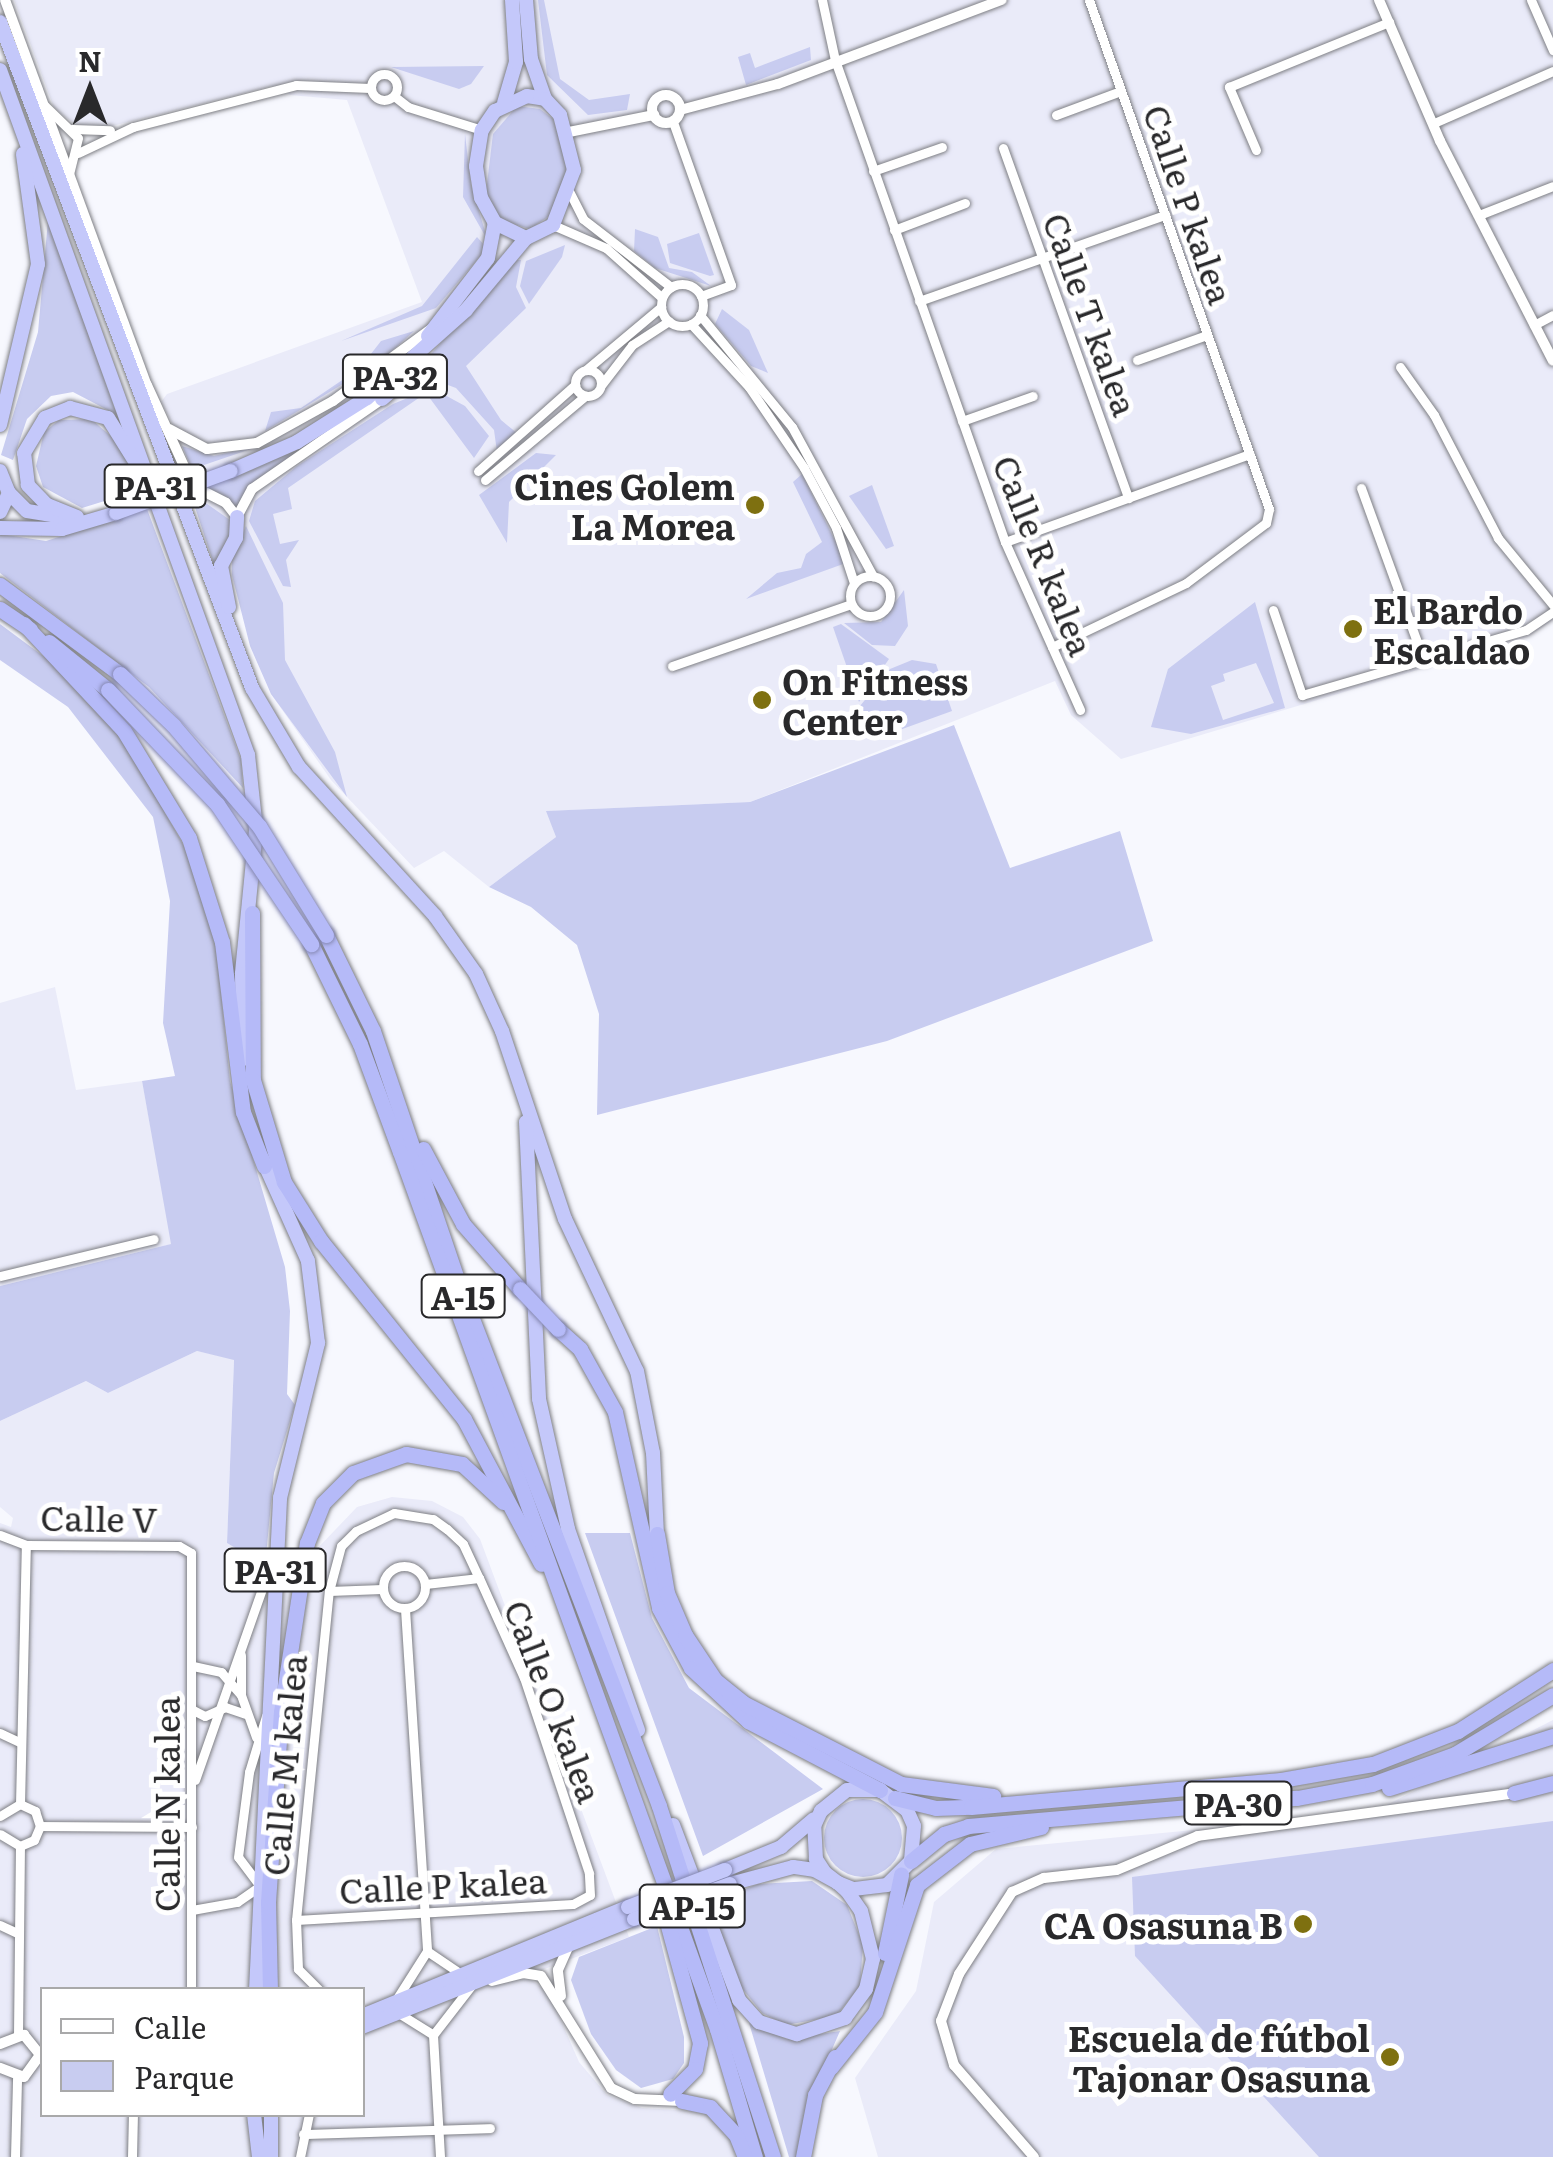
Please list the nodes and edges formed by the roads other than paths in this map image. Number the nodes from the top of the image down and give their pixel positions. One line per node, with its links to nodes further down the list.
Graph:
1 (5, 0): 21 (street)
2 (512, 0): 20 (highway)
3 (526, 0): 19 (highway)
4 (822, 0): 12 (street, Calle R kalea)
5 (1002, 0): 12 (street)
6 (1090, 0): 16 (street, Calle P kalea)
7 (1379, 0): 10 (street)
8 (1531, 0): 11 (street)
9 (0, 22): 96 (highway, PA-31)
10 (1389, 22): 26 (street); 33 (street)
11 (1553, 50)
12 (835, 60): 22 (street); 35 (street, Calle R kalea)
13 (0, 70): 17 (highway, PA-31)
14 (1553, 71): 26 (street)
15 (370, 88): 18 (street); 18 (street); 27 (street)
16 (1121, 91): 23 (street, Calle P kalea); 41 (street, Calle P kalea)
17 (9, 95): 69 (highway); 86 (highway, PA-31)
18 (394, 96): 29 (street)
19 (545, 99): 20 (highway); 30 (highway)
20 (504, 103): 29 (highway)
21 (44, 105): 28 (street); 36 (street)
22 (680, 110): 24 (street); 25 (street)
23 (1056, 115)
24 (654, 116): 25 (street); 30 (street)
25 (673, 122): 48 (street)
26 (1434, 122): 40 (street)
27 (132, 127): 28 (street); 34 (street)
28 (72, 128): 34 (street)
29 (482, 130): 42 (highway)
30 (569, 132): 38 (highway)
31 (942, 147): 35 (street)
32 (1003, 148): 46 (street, Calle T kalea)
33 (1256, 150)
34 (78, 153): 36 (street)
35 (873, 172): 44 (street, Calle R kalea)
36 (69, 174): 70 (street)
37 (1553, 186): 40 (street)
38 (570, 193): 43 (highway); 47 (street)
39 (965, 203): 44 (street)
40 (1479, 214): 57 (street)
41 (1164, 216): 46 (street); 58 (street, Calle P kalea)
42 (495, 224): 45 (highway); 55 (highway, PA-32)
43 (553, 225): 45 (highway, PA-32); 49 (street)
44 (894, 230): 50 (street, Calle R kalea)
45 (526, 238): 51 (highway, PA-32)
46 (1043, 258): 50 (street); 76 (street, Calle T kalea)
47 (671, 287): 48 (street); 49 (street)
48 (701, 296): 52 (street)
49 (661, 302): 54 (street); 62 (street)
50 (919, 302): 68 (street, Calle R kalea)
51 (466, 310): 67 (highway); 72 (highway, PA-32)
52 (700, 315): 56 (street); 83 (street)
53 (1553, 315): 57 (street)
54 (668, 321): 56 (street); 63 (street)
55 (440, 322): 70 (street); 72 (highway, PA-32)
56 (691, 324): 84 (street)
57 (1534, 325): 60 (street)
58 (1207, 335): 59 (street, Calle P kalea); 71 (street, Calle P kalea)
59 (1136, 360)
60 (1553, 361)
61 (1400, 367): 89 (street)
62 (587, 370): 63 (street); 64 (street)
63 (602, 384): 65 (street)
64 (575, 385): 65 (street); 65 (street)
65 (586, 396)
66 (1033, 396): 68 (street, Calle R kalea)
67 (382, 399): 80 (street)
68 (962, 421): 82 (street, Calle R kalea)
69 (0, 424)
70 (166, 426): 80 (street)
71 (1250, 454): 76 (street); 92 (street, Calle P kalea)
72 (230, 468): 77 (highway, PA-32, bridge)
73 (0, 471): 75 (highway)
74 (1361, 488): 93 (street)
75 (9, 493): 78 (highway); 79 (highway, PA-32)
76 (1128, 498): 82 (street)
77 (116, 510): 79 (highway, PA-32); 81 (highway, PA-32)
78 (0, 512)
79 (78, 517): 86 (highway)
80 (237, 517): 96 (highway)
81 (0, 528)
82 (1005, 542): 92 (street, Calle R kalea)
83 (873, 576): 84 (street); 87 (street)
84 (854, 583): 87 (street)
85 (0, 584): 99 (highway, A-15, bridge)
86 (194, 592): 97 (highway, PA-31)
87 (851, 604): 94 (street)
88 (0, 608): 91 (highway, A-15)
89 (1553, 608): 93 (street)
90 (1272, 610): 93 (street)
91 (24, 624): 100 (highway); 117 (highway, A-15, bridge)
92 (1052, 646): 95 (street, Calle R kalea)
93 (1424, 660)
94 (672, 666)
95 (1080, 710)
96 (266, 716): 98 (highway, PA-31)
97 (252, 913): 100 (highway, PA-31); 103 (highway)
98 (520, 1080): 105 (highway); 112 (highway, PA-31)
99 (400, 1104): 105 (highway, bridge); 116 (highway, A-15)
100 (264, 1166): 107 (highway, PA-31)
101 (154, 1239): 102 (street)
102 (0, 1276)
103 (525, 1530): 117 (highway); 164 (highway)
104 (0, 1535): 106 (street, Calle V)
105 (650, 1536): 133 (highway); 135 (highway)
106 (26, 1544): 114 (street, Calle V); 130 (street)
107 (276, 1546): 115 (street); 125 (highway, PA-31)
108 (479, 1578): 109 (street, Calle O kalea); 111 (street, Calle M kalea); 152 (street, Calle O kalea)
109 (425, 1584): 110 (street); 113 (street)
110 (382, 1589): 111 (street); 113 (street)
111 (329, 1591): 156 (street, Calle M kalea)
112 (593, 1608): 116 (highway); 150 (highway, PA-31)
113 (405, 1609): 154 (street)
114 (194, 1619): 118 (street, Calle N kalea)
115 (242, 1647): 120 (street); 122 (street)
116 (602, 1658): 194 (highway, AP-15)
117 (584, 1664): 149 (highway, AP-15)
118 (193, 1666): 120 (street); 123 (street, Calle N kalea)
119 (1553, 1670): 135 (highway, PA-30)
120 (228, 1681): 122 (street); 124 (street)
121 (1553, 1694): 138 (highway, PA-30)
122 (240, 1695): 126 (street)
123 (193, 1710): 124 (street); 132 (street, Calle N kalea)
124 (218, 1711): 126 (street); 132 (street)
125 (268, 1712): 128 (street); 151 (highway, PA-31)
126 (245, 1714): 128 (street)
127 (0, 1732): 130 (street)
128 (256, 1736): 151 (street)
129 (1551, 1737): 138 (highway)
130 (21, 1743): 137 (street)
131 (1553, 1785): 134 (highway)
132 (193, 1787): 143 (street, Calle N kalea)
133 (880, 1790): 136 (highway, PA-30); 140 (highway)
134 (1514, 1793): 196 (street)
135 (1122, 1794): 136 (highway, PA-30)
136 (895, 1798): 146 (highway)
137 (20, 1804): 141 (street); 142 (street)
138 (1222, 1804): 139 (highway, PA-30)
139 (1174, 1808): 146 (highway, PA-30); 175 (highway)
140 (821, 1811): 148 (highway); 150 (highway)
141 (0, 1816)
142 (40, 1826): 143 (street); 145 (street)
143 (192, 1826): 153 (street, Calle N kalea)
144 (0, 1834): 145 (street)
145 (20, 1846): 158 (street)
146 (911, 1860): 147 (highway, PA-30)
147 (901, 1875): 150 (highway); 175 (highway)
148 (727, 1877): 150 (highway); 155 (highway, bridge)
149 (664, 1881): 178 (highway); 193 (highway, AP-15)
150 (838, 1883)
151 (260, 1886): 153 (street); 163 (highway, PA-31)
152 (590, 1894): 154 (street, Calle P kalea)
153 (192, 1910): 162 (street, Calle N kalea)
154 (427, 1912): 156 (street, Calle P kalea); 160 (street)
155 (631, 1913): 159 (highway); 161 (highway)
156 (296, 1920): 165 (street, Calle M kalea)
157 (0, 1925): 158 (street)
158 (19, 1934): 170 (street)
159 (570, 1943): 161 (highway); 166 (street)
160 (427, 1951): 161 (street); 167 (street)
161 (470, 1979): 166 (street); 167 (highway); 171 (street)
162 (191, 1987)
163 (256, 1987)
164 (270, 1987)
165 (315, 1987)
166 (562, 2002): 178 (street)
167 (396, 2008): 168 (highway); 169 (highway); 171 (street)
168 (365, 2015)
169 (365, 2025)
170 (18, 2035): 172 (street); 173 (street)
171 (433, 2035): 184 (street)
172 (0, 2044)
173 (40, 2053)
174 (40, 2058): 177 (street)
175 (831, 2066): 195 (highway)
176 (0, 2068): 177 (street)
177 (17, 2078): 186 (street)
178 (681, 2098): 192 (highway)
179 (133, 2117): 187 (street)
180 (254, 2117): 188 (highway)
181 (272, 2117): 189 (highway)
182 (309, 2117): 185 (street)
183 (490, 2128): 184 (street)
184 (438, 2132): 185 (street); 191 (street)
185 (303, 2134): 190 (street)
186 (15, 2157)
187 (132, 2157)
188 (259, 2157)
189 (271, 2157)
190 (300, 2157)
191 (440, 2157)
192 (745, 2157)
193 (755, 2157)
194 (774, 2157)
195 (803, 2157)
196 (1034, 2157)

